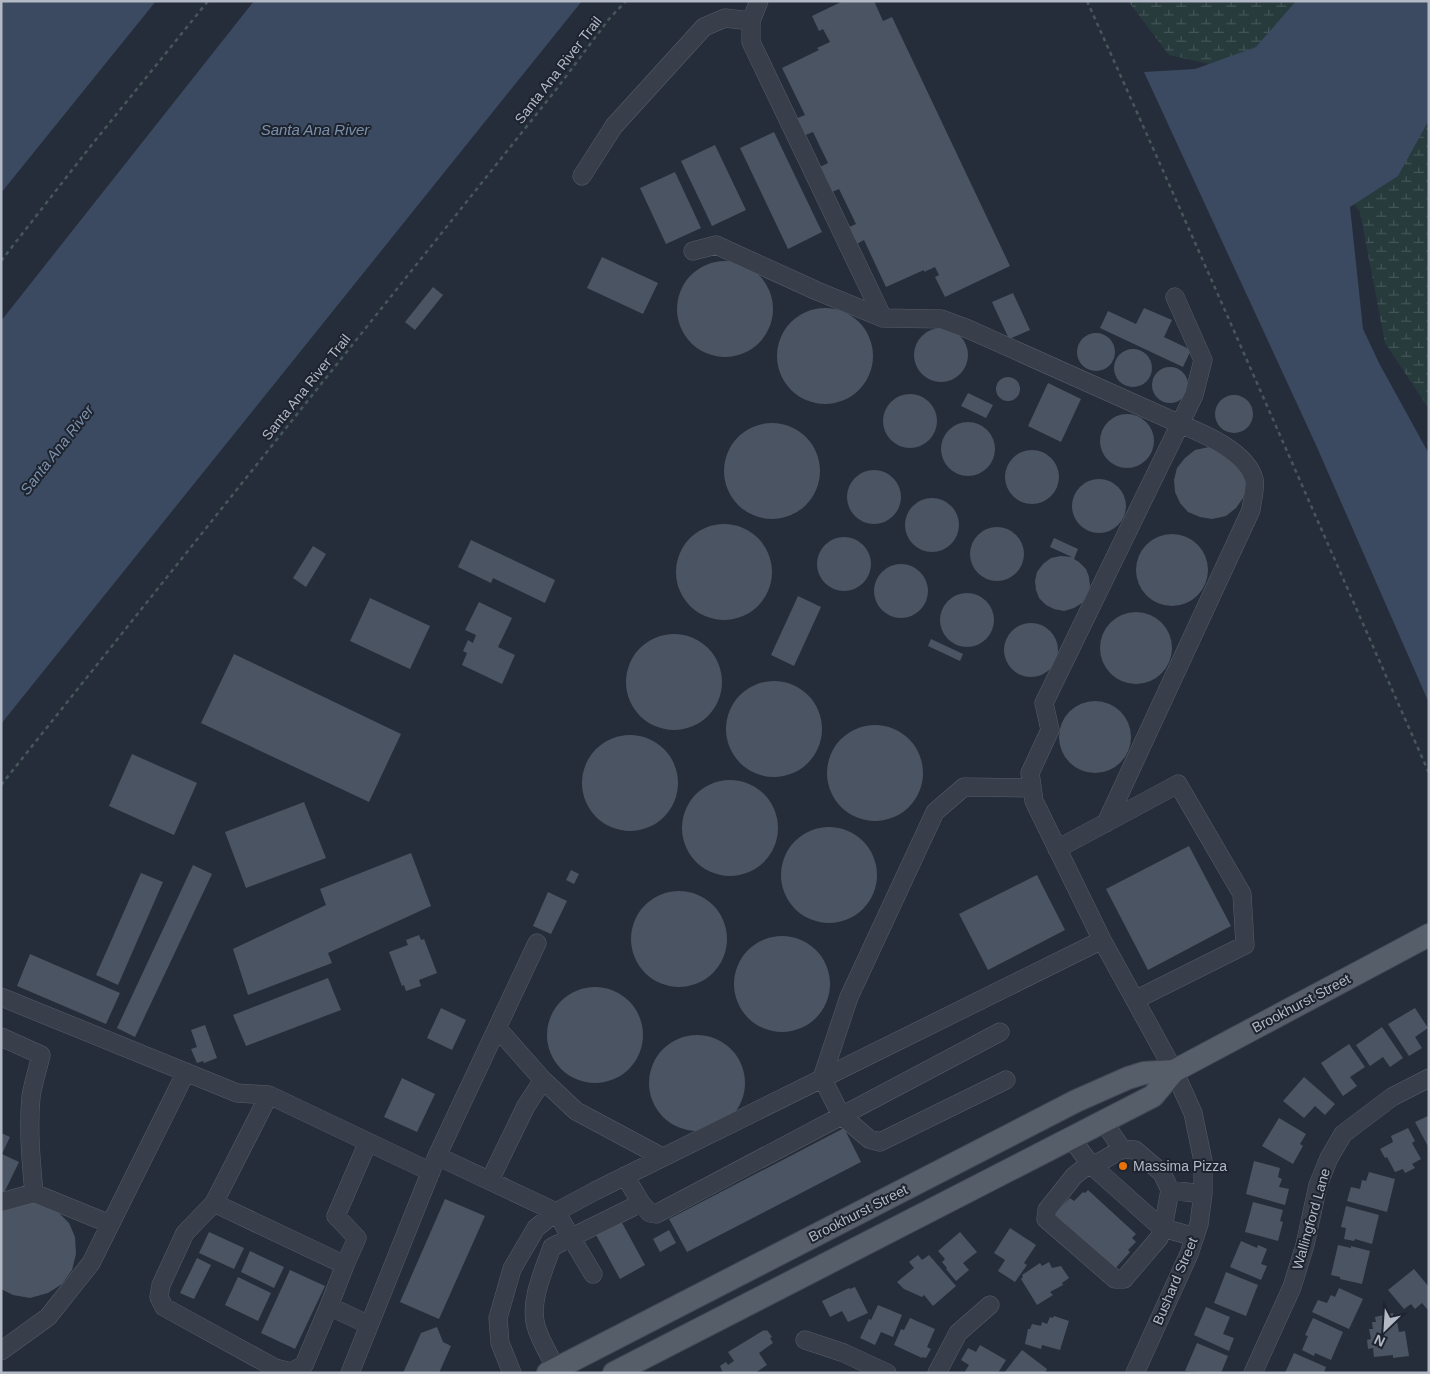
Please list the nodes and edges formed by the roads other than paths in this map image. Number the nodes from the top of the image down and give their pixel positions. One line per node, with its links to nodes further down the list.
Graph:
1 (759, 1): 2 (street)
2 (752, 21): 3 (street); 6 (street)
3 (582, 176)
4 (693, 251): 6 (street)
5 (1174, 296): 7 (street)
6 (883, 318): 7 (street)
7 (1180, 424): 8 (street); 9 (street)
8 (1032, 788): 10 (street, Bushard Street); 21 (street)
9 (1106, 823): 10 (street); 15 (street)
10 (1057, 849): 12 (street, Bushard Street)
11 (1429, 935): 19 (main road, Brookhurst Street)
12 (1102, 940): 15 (street, Bushard Street); 21 (street)
13 (537, 943): 16 (street)
14 (1, 997): 20 (street)
15 (1135, 1000): 19 (street, Bushard Street)
16 (498, 1028): 23 (street); 32 (street)
17 (1000, 1032): 26 (street)
18 (1, 1037): 37 (street)
19 (1174, 1071): 27 (main road, Brookhurst Street); 38 (street, Bushard Street); 54 (main road, Brookhurst Street)
20 (186, 1072): 25 (street); 43 (street)
21 (822, 1078): 26 (street); 31 (street)
22 (1429, 1078): 61 (street, Wallingford Lane)
23 (543, 1080): 31 (street); 35 (street)
24 (1006, 1080): 26 (street)
25 (269, 1094): 29 (street); 40 (street)
26 (840, 1115): 41 (street)
27 (1103, 1121): 28 (main road, Brookhurst Street); 30 (street)
28 (1071, 1138): 33 (street); 58 (main road, Brookhurst Street)
29 (368, 1142): 32 (street); 47 (street)
30 (1122, 1149): 33 (street); 36 (street)
31 (662, 1158): 34 (street)
32 (434, 1164): 35 (street); 51 (street)
33 (1091, 1165): 44 (street); 44 (street)
34 (625, 1176): 41 (street); 42 (street)
35 (490, 1180): 42 (street)
36 (1170, 1190): 38 (street); 44 (street)
37 (34, 1193): 39 (street); 43 (street)
38 (1203, 1194): 45 (street, Bushard Street)
39 (1, 1202)
40 (214, 1203): 47 (street); 50 (street)
41 (641, 1203): 46 (street)
42 (556, 1212): 46 (street); 57 (street)
43 (110, 1224): 53 (street)
44 (1164, 1228): 45 (street)
45 (1195, 1237): 55 (street, Bushard Street)
46 (571, 1238): 48 (street); 54 (street)
47 (345, 1265): 50 (street)
48 (593, 1274)
49 (990, 1304): 60 (street)
50 (329, 1306): 51 (street)
51 (369, 1325): 56 (street)
52 (805, 1340): 59 (street)
53 (3, 1349)
54 (552, 1371)
55 (1136, 1372)
56 (350, 1373)
57 (512, 1373)
58 (614, 1373)
59 (887, 1373)
60 (937, 1373)
61 (1253, 1373)

